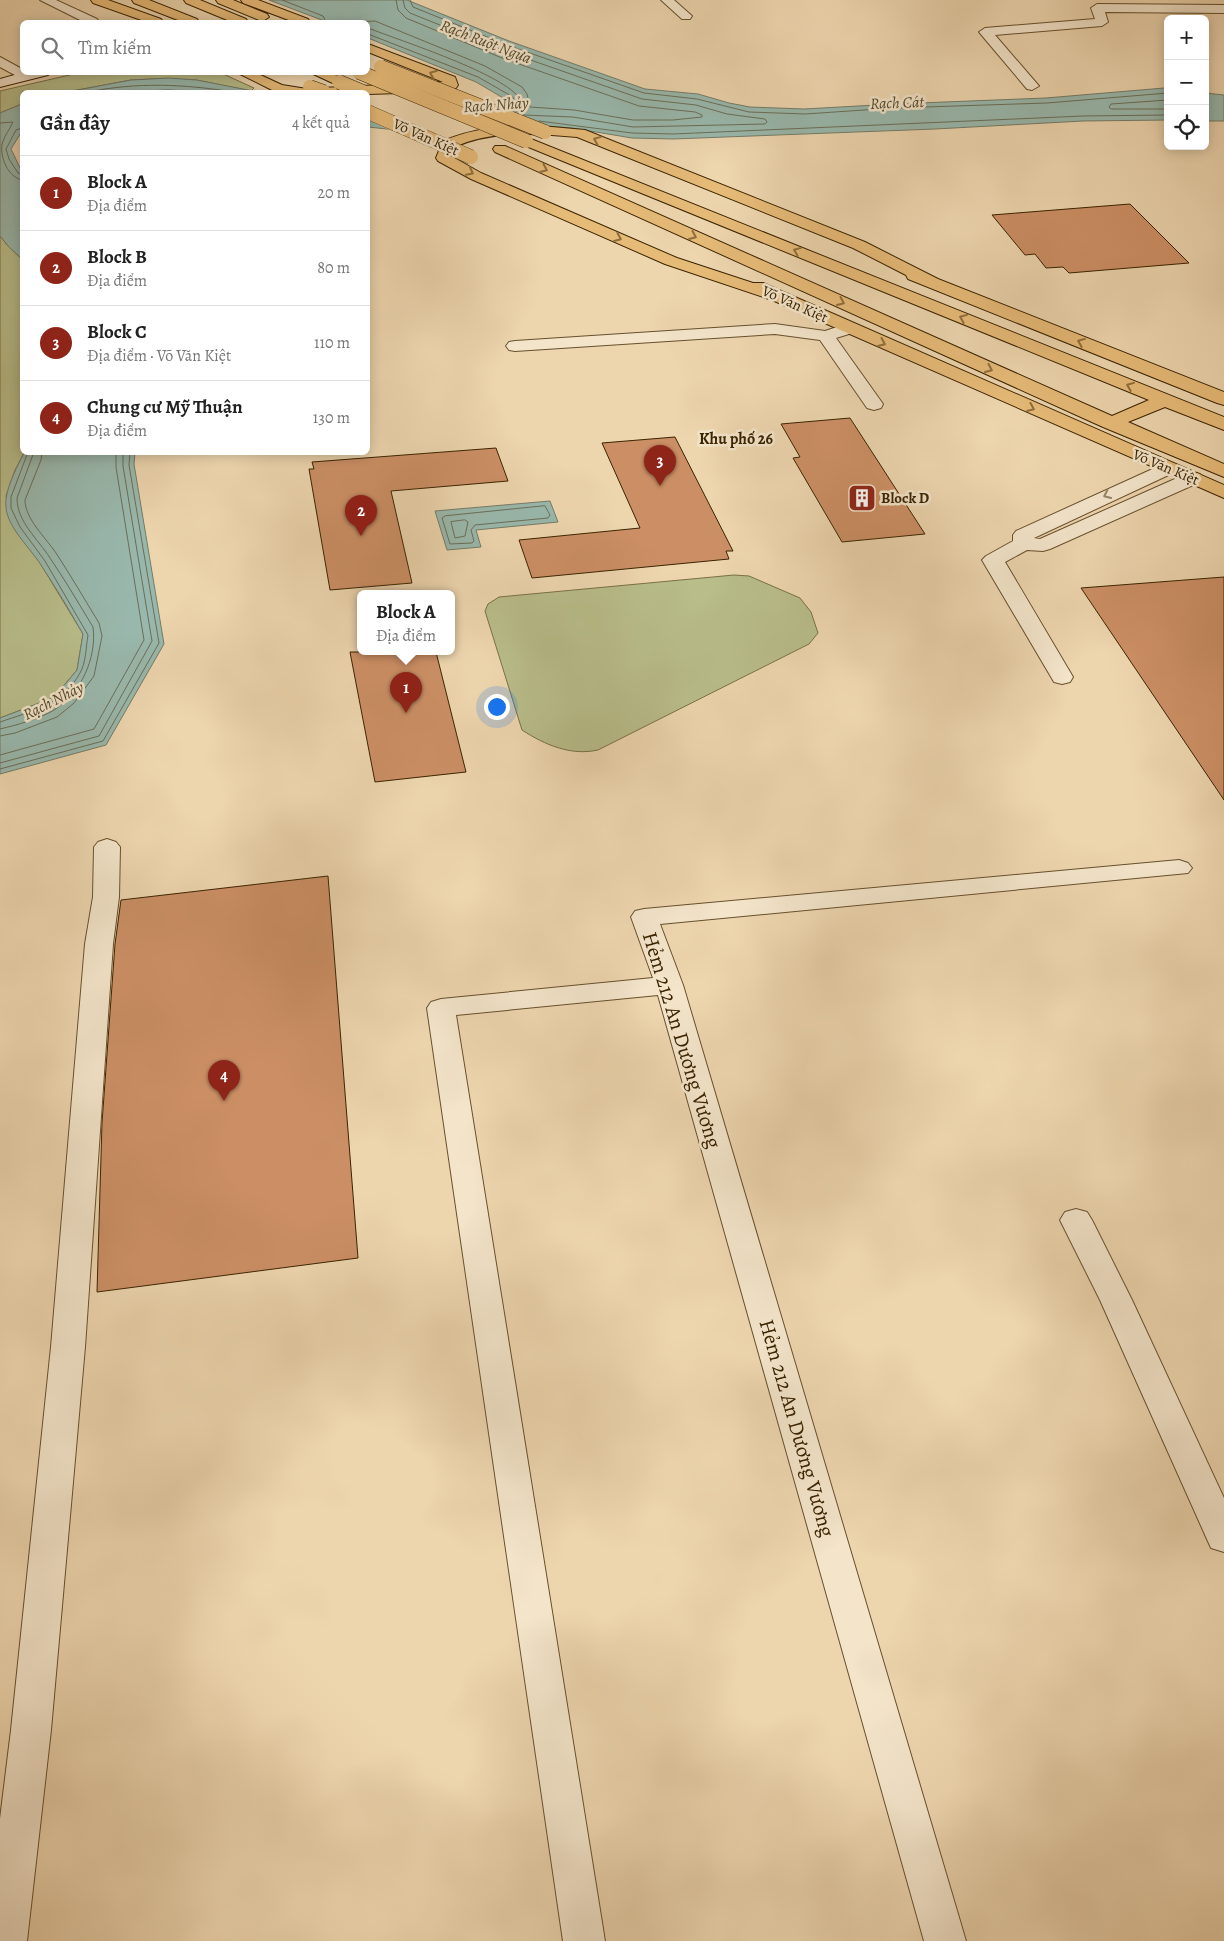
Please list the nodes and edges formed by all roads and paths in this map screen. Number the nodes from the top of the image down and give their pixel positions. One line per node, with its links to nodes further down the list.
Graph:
1 (46, 0): 12 (street)
2 (87, 0): 13 (main road)
3 (97, 0): 14 (main road)
4 (138, 0): 15 (main road)
5 (190, 0): 16 (main road)
6 (222, 0): 17 (main road)
7 (247, 0): 18 (main road)
8 (667, 0): 11 (street)
9 (1095, 4): 10 (street); 31 (street)
10 (1224, 9)
11 (686, 16)
12 (89, 20)
13 (124, 20)
14 (152, 20)
15 (188, 20)
16 (237, 20)
17 (271, 20)
18 (299, 20)
19 (370, 49): 34 (main road, one-way to 19)
20 (0, 61): 23 (street)
21 (370, 62): 42 (main road, bridge)
22 (0, 74): 29 (street)
23 (20, 74)
24 (28, 75): 29 (street)
25 (249, 75): 32 (main road)
26 (283, 75): 33 (main road)
27 (322, 75): 35 (main road, bridge)
28 (366, 75): 48 (main road, Võ Văn Kiệt, one-way to 28, bridge)
29 (24, 76): 30 (street)
30 (0, 83)
31 (1032, 86)
32 (302, 90)
33 (312, 90)
34 (354, 90)
35 (358, 90)
36 (370, 95): 37 (main road, Võ Văn Kiệt)
37 (394, 105)
38 (370, 113): 40 (main road, Võ Văn Kiệt, bridge)
39 (447, 127): 50 (main road, Võ Văn Kiệt, one-way to 50)
40 (561, 195)
41 (579, 202): 43 (main road, Võ Văn Kiệt)
42 (932, 282): 43 (main road, one-way to 43); 47 (main road, one-way to 42)
43 (773, 295): 44 (main road, Võ Văn Kiệt)
44 (850, 328): 45 (street); 52 (main road, Võ Văn Kiệt, one-way to 52)
45 (826, 336): 46 (street); 49 (street)
46 (515, 346)
47 (1224, 399)
48 (1165, 400): 50 (main road); 51 (main road, Võ Văn Kiệt)
49 (874, 404)
50 (1110, 423): 53 (main road, Võ Văn Kiệt)
51 (1224, 424)
52 (1168, 468): 54 (main road, Võ Văn Kiệt); 55 (street)
53 (1224, 471)
54 (1193, 478): 56 (main road, Võ Văn Kiệt); 57 (street)
55 (1131, 485): 57 (street); 58 (street, one-way to 58)
56 (1224, 492)
57 (1154, 496): 58 (street)
58 (1024, 544): 59 (street)
59 (1062, 677)
60 (107, 847): 65 (street)
61 (1179, 868): 62 (street, Hẻm 212 An Dương Vương)
62 (669, 986): 66 (street); 67 (street, Hẻm 212 An Dương Vương)
63 (1076, 1220): 64 (street)
64 (1224, 1537)
65 (6, 1941)
66 (584, 1941)
67 (945, 1941)

